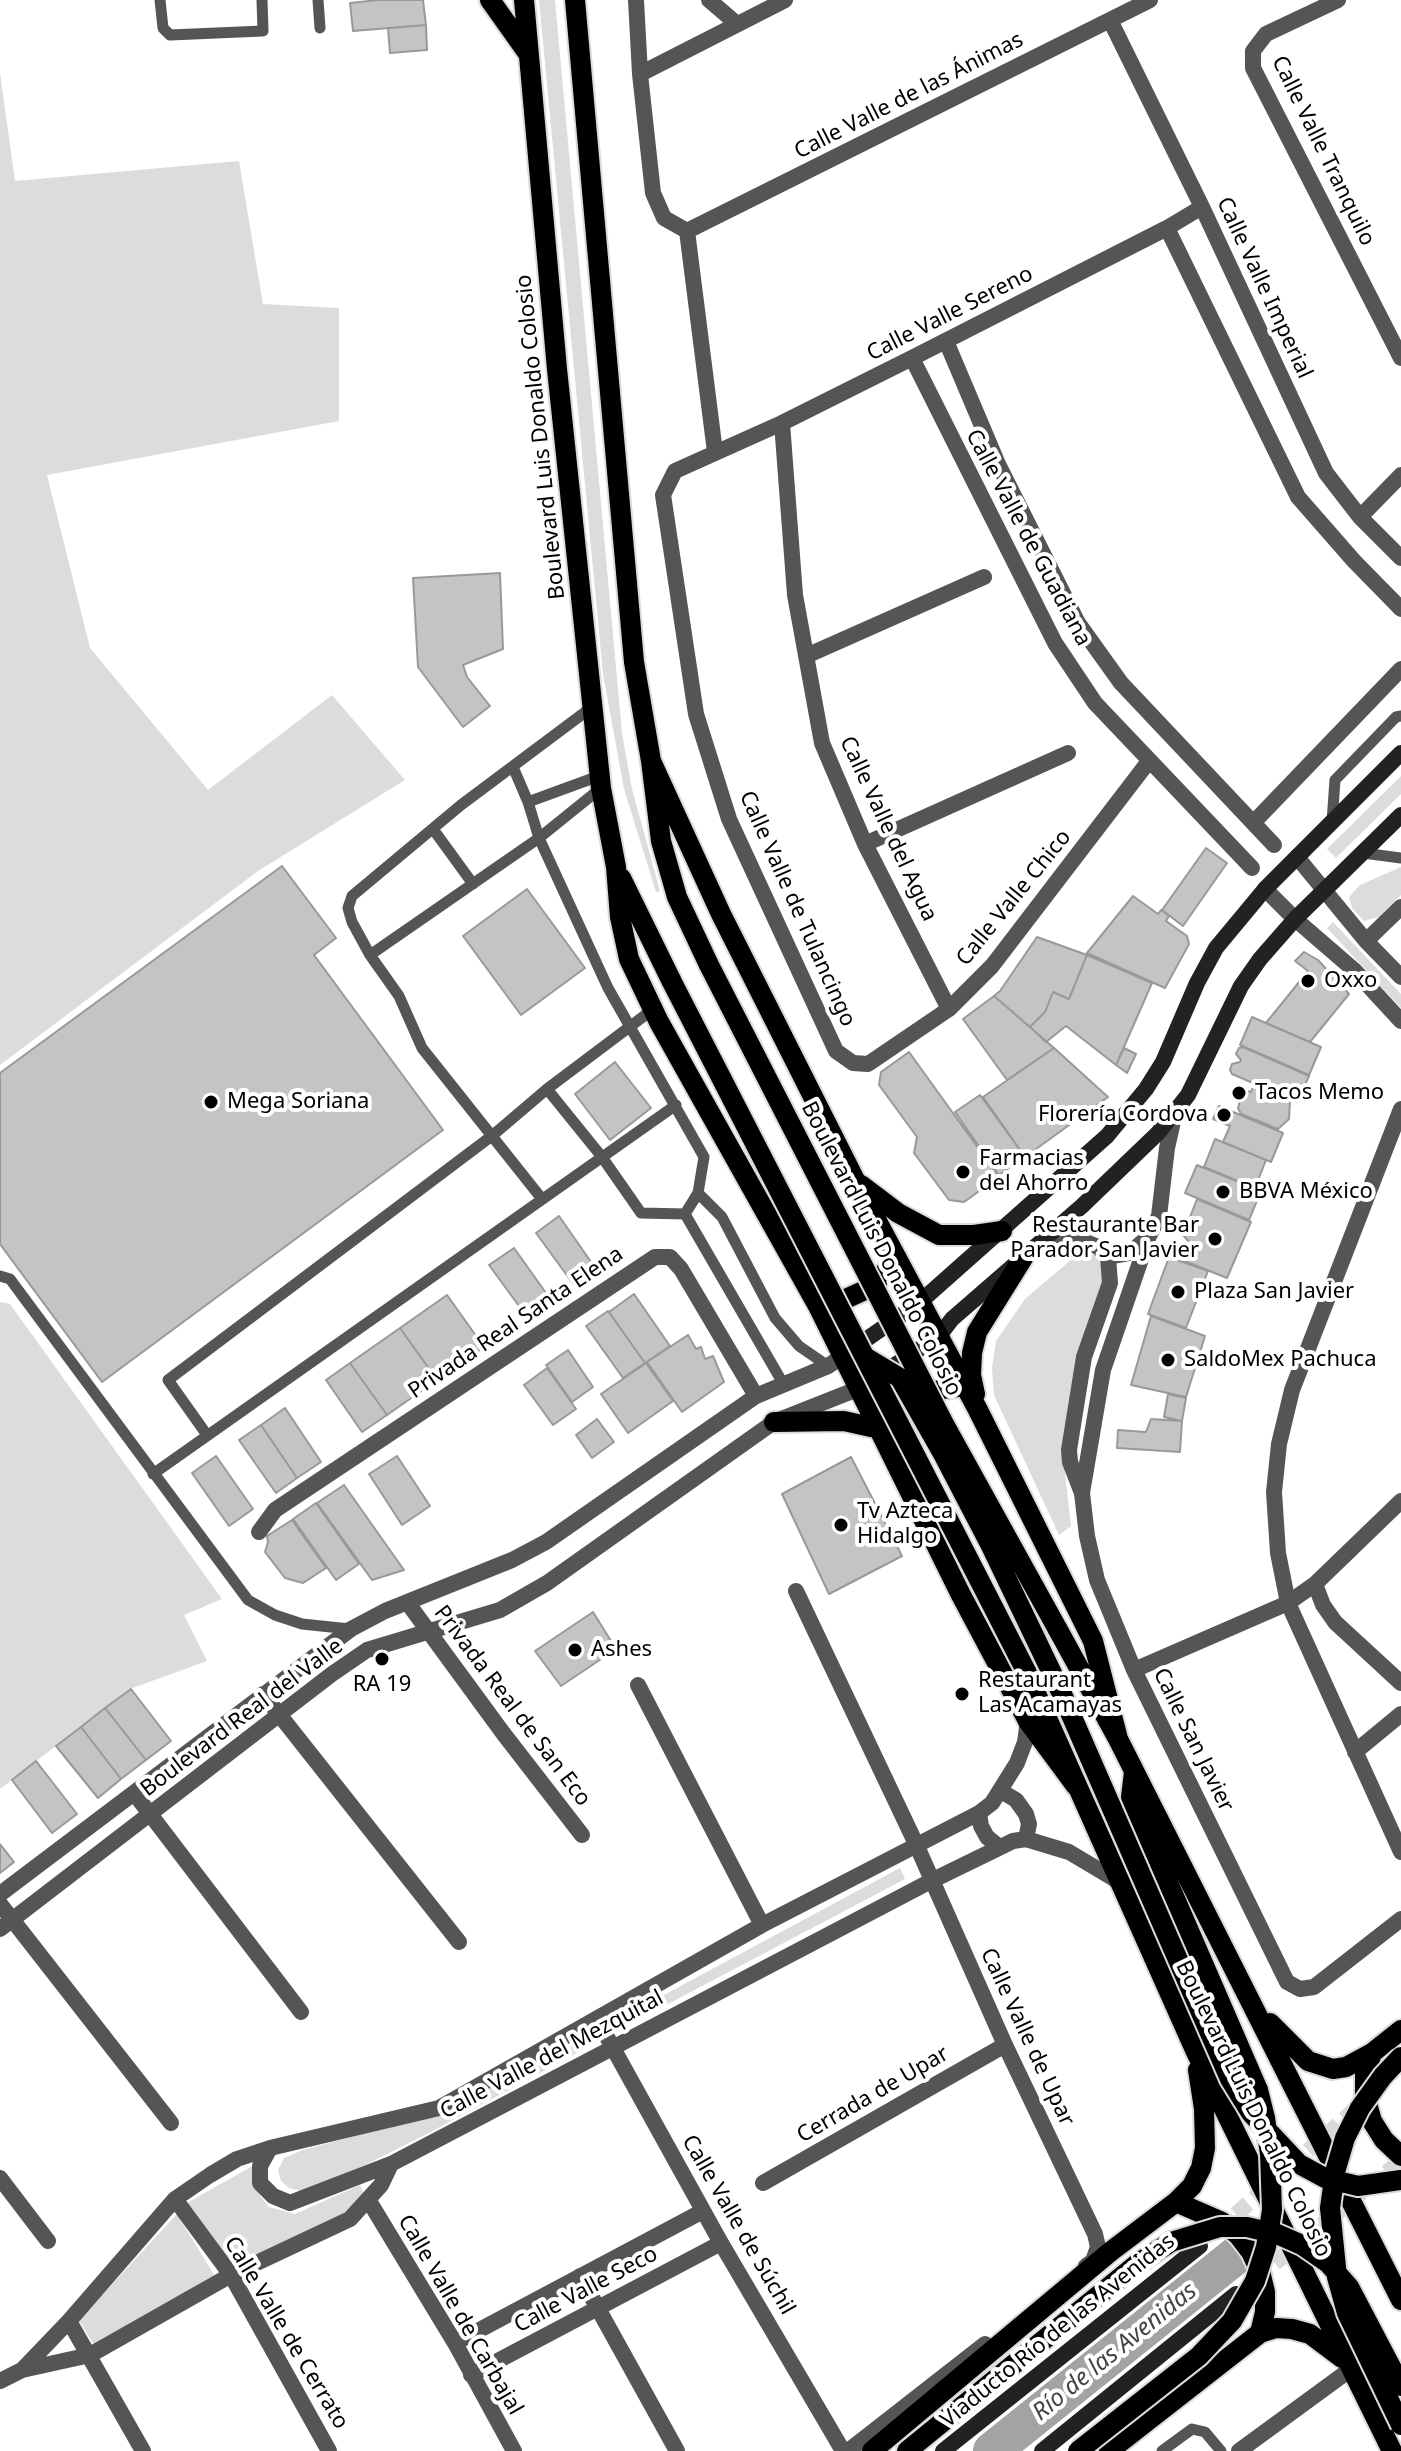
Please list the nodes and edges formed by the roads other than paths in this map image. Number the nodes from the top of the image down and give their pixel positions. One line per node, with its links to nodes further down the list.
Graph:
1 (160, 0): 2 (lane); 3 (lane)
2 (167, 0)
3 (262, 0)
4 (318, 0): 15 (lane)
5 (490, 0): 16 (main road)
6 (524, 0): 16 (main road, Boulevard Luis Donaldo Colosio)
7 (575, 0): 37 (main road, Boulevard Luis Donaldo Colosio)
8 (636, 0): 17 (street)
9 (709, 0): 14 (street)
10 (785, 0): 14 (street)
11 (1150, 0): 13 (street, Calle Valle de las Ánimas)
12 (1338, 0): 23 (street, Calle Valle Tranquilo)
13 (1110, 20): 18 (street, Calle Valle Imperial); 20 (street, Calle Valle de las Ánimas)
14 (737, 24): 17 (street)
15 (320, 28)
16 (529, 55): 33 (main road, Boulevard Luis Donaldo Colosio)
17 (640, 74): 20 (street)
18 (1202, 207): 19 (street, Calle Valle Sereno); 27 (street, Calle Valle Imperial)
19 (1167, 228): 21 (street, Calle Valle Sereno); 30 (street)
20 (687, 231): 25 (street)
21 (946, 341): 22 (street, Calle Valle Sereno); 43 (street, Calle Valle de Guadiana)
22 (912, 358): 24 (street, Calle Valle Sereno); 38 (street, Calle Valle de Guadiana)
23 (1401, 358)
24 (782, 423): 25 (street, Calle Valle Sereno); 31 (street, Calle Valle del Agua)
25 (715, 452): 66 (street, Calle Valle de Tulancingo)
26 (1401, 475): 27 (street)
27 (1360, 517): 28 (street, Calle Valle Imperial)
28 (1401, 558)
29 (984, 577): 31 (street)
30 (1401, 609)
31 (806, 656): 47 (street, Calle Valle del Agua)
32 (1401, 669): 43 (street)
33 (592, 707): 39 (lane); 40 (main road, Boulevard Luis Donaldo Colosio)
34 (1401, 716): 44 (lane)
35 (1068, 753): 47 (street)
36 (1401, 753): 44 (main road)
37 (651, 761): 73 (main road, Boulevard Luis Donaldo Colosio); 119 (main road, Boulevard Luis Donaldo Colosio, bridge)
38 (1149, 761): 53 (street, Calle Valle de Guadiana); 62 (street, Calle Valle Chico)
39 (513, 767): 41 (lane); 45 (lane)
40 (600, 782): 41 (lane); 46 (lane); 52 (main road, Boulevard Luis Donaldo Colosio)
41 (528, 802): 46 (lane)
42 (1401, 815): 49 (main road)
43 (1254, 822): 48 (street, Calle Valle de Guadiana)
44 (1332, 822): 50 (main road)
45 (433, 829): 54 (lane); 60 (lane)
46 (539, 838): 54 (lane); 65 (lane)
47 (865, 844): 62 (street, Calle Valle del Agua)
48 (1274, 845)
49 (1363, 853): 51 (lane); 56 (main road)
50 (1297, 857): 55 (main road); 56 (street)
51 (1401, 858)
52 (616, 867): 63 (main road, Boulevard Luis Donaldo Colosio); 87 (main road, Boulevard Luis Donaldo Colosio, bridge)
53 (1252, 868)
54 (473, 884): 60 (lane)
55 (1265, 889): 58 (street); 77 (main road)
56 (1325, 890): 58 (main road); 59 (street)
57 (1401, 907): 59 (street)
58 (1295, 919): 64 (street); 70 (main road)
59 (1366, 941): 61 (street)
60 (370, 955): 71 (lane)
61 (1401, 977)
62 (949, 1009): 66 (street, Calle Valle Chico)
63 (652, 1010): 65 (lane); 85 (main road, Boulevard Luis Donaldo Colosio)
64 (1401, 1021)
65 (630, 1025): 67 (lane); 68 (lane)
66 (853, 1063)
67 (547, 1089): 71 (lane); 72 (lane)
68 (676, 1105): 72 (lane); 74 (lane)
69 (1401, 1109): 108 (street)
70 (1175, 1113): 78 (street, Calle San Javier); 79 (main road)
71 (493, 1135): 75 (lane); 100 (lane)
72 (602, 1157): 75 (lane); 76 (lane)
73 (855, 1180): 77 (main road); 81 (main road, Boulevard Luis Donaldo Colosio)
74 (698, 1193): 76 (lane); 88 (lane)
75 (542, 1199): 100 (lane)
76 (685, 1214): 91 (lane)
77 (1002, 1231): 84 (main road)
78 (1149, 1236): 80 (street); 90 (street, Calle San Javier)
79 (1043, 1240): 80 (street); 82 (main road)
80 (1108, 1257): 89 (street, Calle San Javier)
81 (897, 1258): 84 (main road, Boulevard Luis Donaldo Colosio); 85 (main road)
82 (1023, 1258): 86 (main road); 95 (main road)
83 (0, 1276): 101 (lane)
84 (920, 1302): 86 (main road, Boulevard Luis Donaldo Colosio); 88 (main road)
85 (818, 1306): 88 (main road, Boulevard Luis Donaldo Colosio)
86 (939, 1336): 92 (main road, Boulevard Luis Donaldo Colosio); 93 (main road)
87 (865, 1357): 122 (main road, Boulevard Luis Donaldo Colosio, bridge); 154 (main road, bridge)
88 (836, 1361): 91 (street, Boulevard Real del Valle); 93 (main road, Boulevard Luis Donaldo Colosio)
89 (1082, 1366): 90 (street); 97 (street, Calle San Javier)
90 (1103, 1370): 98 (street, Calle San Javier)
91 (784, 1385): 94 (street, Boulevard Real del Valle)
92 (965, 1386): 95 (main road, Boulevard Luis Donaldo Colosio); 99 (main road)
93 (860, 1388): 96 (street, Boulevard Real del Valle); 99 (main road, Boulevard Luis Donaldo Colosio)
94 (756, 1396): 104 (street, Privada Real Santa Elena); 107 (street, Boulevard Real del Valle)
95 (978, 1410): 119 (main road, Boulevard Luis Donaldo Colosio)
96 (774, 1422): 99 (main road); 110 (street, Boulevard Real del Valle)
97 (1071, 1425): 98 (street); 102 (street, Calle San Javier)
98 (1091, 1428): 102 (street, Calle San Javier)
99 (882, 1432): 118 (main road, Boulevard Luis Donaldo Colosio)
100 (207, 1435): 101 (lane)
101 (153, 1474): 109 (lane)
102 (1082, 1493): 112 (street, Calle San Javier)
103 (1401, 1501): 105 (street)
104 (259, 1532)
105 (1315, 1584): 108 (street); 113 (street)
106 (796, 1591): 129 (street, Calle Valle de Upar)
107 (407, 1602): 109 (street, Boulevard Real del Valle); 110 (street, Privada Real de San Eco)
108 (1288, 1603): 112 (street); 120 (street)
109 (351, 1629): 111 (street); 115 (street, Boulevard Real del Valle)
110 (429, 1633): 111 (street, Boulevard Real del Valle); 127 (street, Privada Real de San Eco)
111 (367, 1650): 117 (street, Boulevard Real del Valle)
112 (1134, 1670): 136 (street, Calle San Javier)
113 (1401, 1683)
114 (638, 1685): 138 (street)
115 (263, 1694): 117 (street); 124 (street, Boulevard Real del Valle)
116 (1401, 1714): 120 (street)
117 (280, 1715): 126 (street, Boulevard Real del Valle); 139 (street)
118 (1028, 1721): 122 (main road, Boulevard Luis Donaldo Colosio); 123 (street, Calle Valle del Mezquital)
119 (1118, 1739): 121 (main road, Boulevard Luis Donaldo Colosio)
120 (1355, 1752): 131 (street)
121 (1134, 1771): 140 (main road, Boulevard Luis Donaldo Colosio); 187 (main road, bridge)
122 (1076, 1786): 133 (main road, Boulevard Luis Donaldo Colosio)
123 (1001, 1791): 125 (street, Calle Valle del Mezquital); 128 (street)
124 (134, 1793): 126 (street); 134 (street, Boulevard Real del Valle)
125 (979, 1813): 129 (street, Calle Valle del Mezquital); 130 (street)
126 (151, 1814): 137 (street, Boulevard Real del Valle); 141 (street)
127 (582, 1835)
128 (1026, 1839): 130 (street, Calle Valle del Mezquital); 133 (street)
129 (916, 1844): 132 (street, Calle Valle de Upar); 138 (street, Calle Valle del Mezquital)
130 (999, 1847): 132 (street, Calle Valle del Mezquital)
131 (1401, 1852)
132 (931, 1881): 144 (street, Calle Valle de Upar); 145 (street, Calle Valle del Mezquital)
133 (1121, 1883): 146 (main road, Boulevard Luis Donaldo Colosio)
134 (0, 1894)
135 (0, 1904): 137 (street)
136 (1401, 1919)
137 (6, 1924): 149 (street)
138 (762, 1925): 142 (street, Calle Valle del Mezquital)
139 (459, 1942)
140 (1255, 2007): 147 (main road); 166 (main road, Boulevard Luis Donaldo Colosio)
141 (301, 2012)
142 (597, 2019): 145 (street, Calle Valle de Súchil); 150 (street, Calle Valle del Mezquital)
143 (1401, 2030): 147 (main road)
144 (1005, 2045): 155 (street, Cerrada de Upar); 182 (street, Calle Valle de Upar)
145 (613, 2048): 152 (street, Calle Valle del Mezquital); 159 (street, Calle Valle de Súchil)
146 (1195, 2050): 158 (main road); 172 (main road, Boulevard Luis Donaldo Colosio)
147 (1372, 2053): 151 (main road)
148 (1401, 2057): 177 (main road, bridge)
149 (171, 2123)
150 (270, 2148): 152 (street); 156 (street, Calle Valle del Mezquital)
151 (1401, 2156)
152 (391, 2164): 157 (street, Calle Valle del Mezquital)
153 (0, 2178): 160 (street)
154 (1401, 2180)
155 (763, 2183)
156 (175, 2199): 163 (street, Calle Valle de Cerrato); 168 (street, Calle Valle del Mezquital)
157 (369, 2201): 163 (street, Calle Valle del Mezquital); 170 (street, Calle Valle de Carbajal)
158 (1176, 2202): 169 (main road); 183 (main road)
159 (703, 2211): 161 (street, Calle Valle de Súchil); 164 (street, Calle Valle Seco)
160 (48, 2241)
161 (721, 2243): 167 (street, Calle Valle Seco); 182 (street, Calle Valle de Súchil)
162 (1200, 2246): 185 (main road, Viaducto Río de las Avenidas)
163 (231, 2275): 171 (street, Calle Valle del Mezquital); 179 (street, Calle Valle de Cerrato)
164 (580, 2276): 167 (street); 170 (street, Calle Valle Seco)
165 (1236, 2294): 186 (main road)
166 (1401, 2300)
167 (599, 2310): 174 (street, Calle Valle Seco); 181 (street)
168 (69, 2321): 171 (street); 173 (street, Calle Valle del Mezquital)
169 (1260, 2333): 172 (main road); 188 (main road)
170 (455, 2343): 174 (street, Calle Valle de Carbajal)
171 (90, 2355): 173 (street, Calle Valle del Mezquital); 178 (street)
172 (1349, 2366): 191 (street); 192 (main road, Boulevard Luis Donaldo Colosio)
173 (22, 2370): 175 (street, Calle Valle del Mezquital)
174 (471, 2375): 180 (street, Calle Valle de Carbajal)
175 (0, 2381)
176 (1401, 2386): 184 (main road, bridge)
177 (1401, 2425)
178 (143, 2451)
179 (329, 2451)
180 (514, 2451)
181 (677, 2451)
182 (846, 2451)
183 (872, 2451)
184 (907, 2451)
185 (943, 2451)
186 (1042, 2451)
187 (1078, 2451)
188 (1109, 2451)
189 (1162, 2451): 190 (lane)
190 (1221, 2451)
191 (1239, 2451)
192 (1392, 2451)

